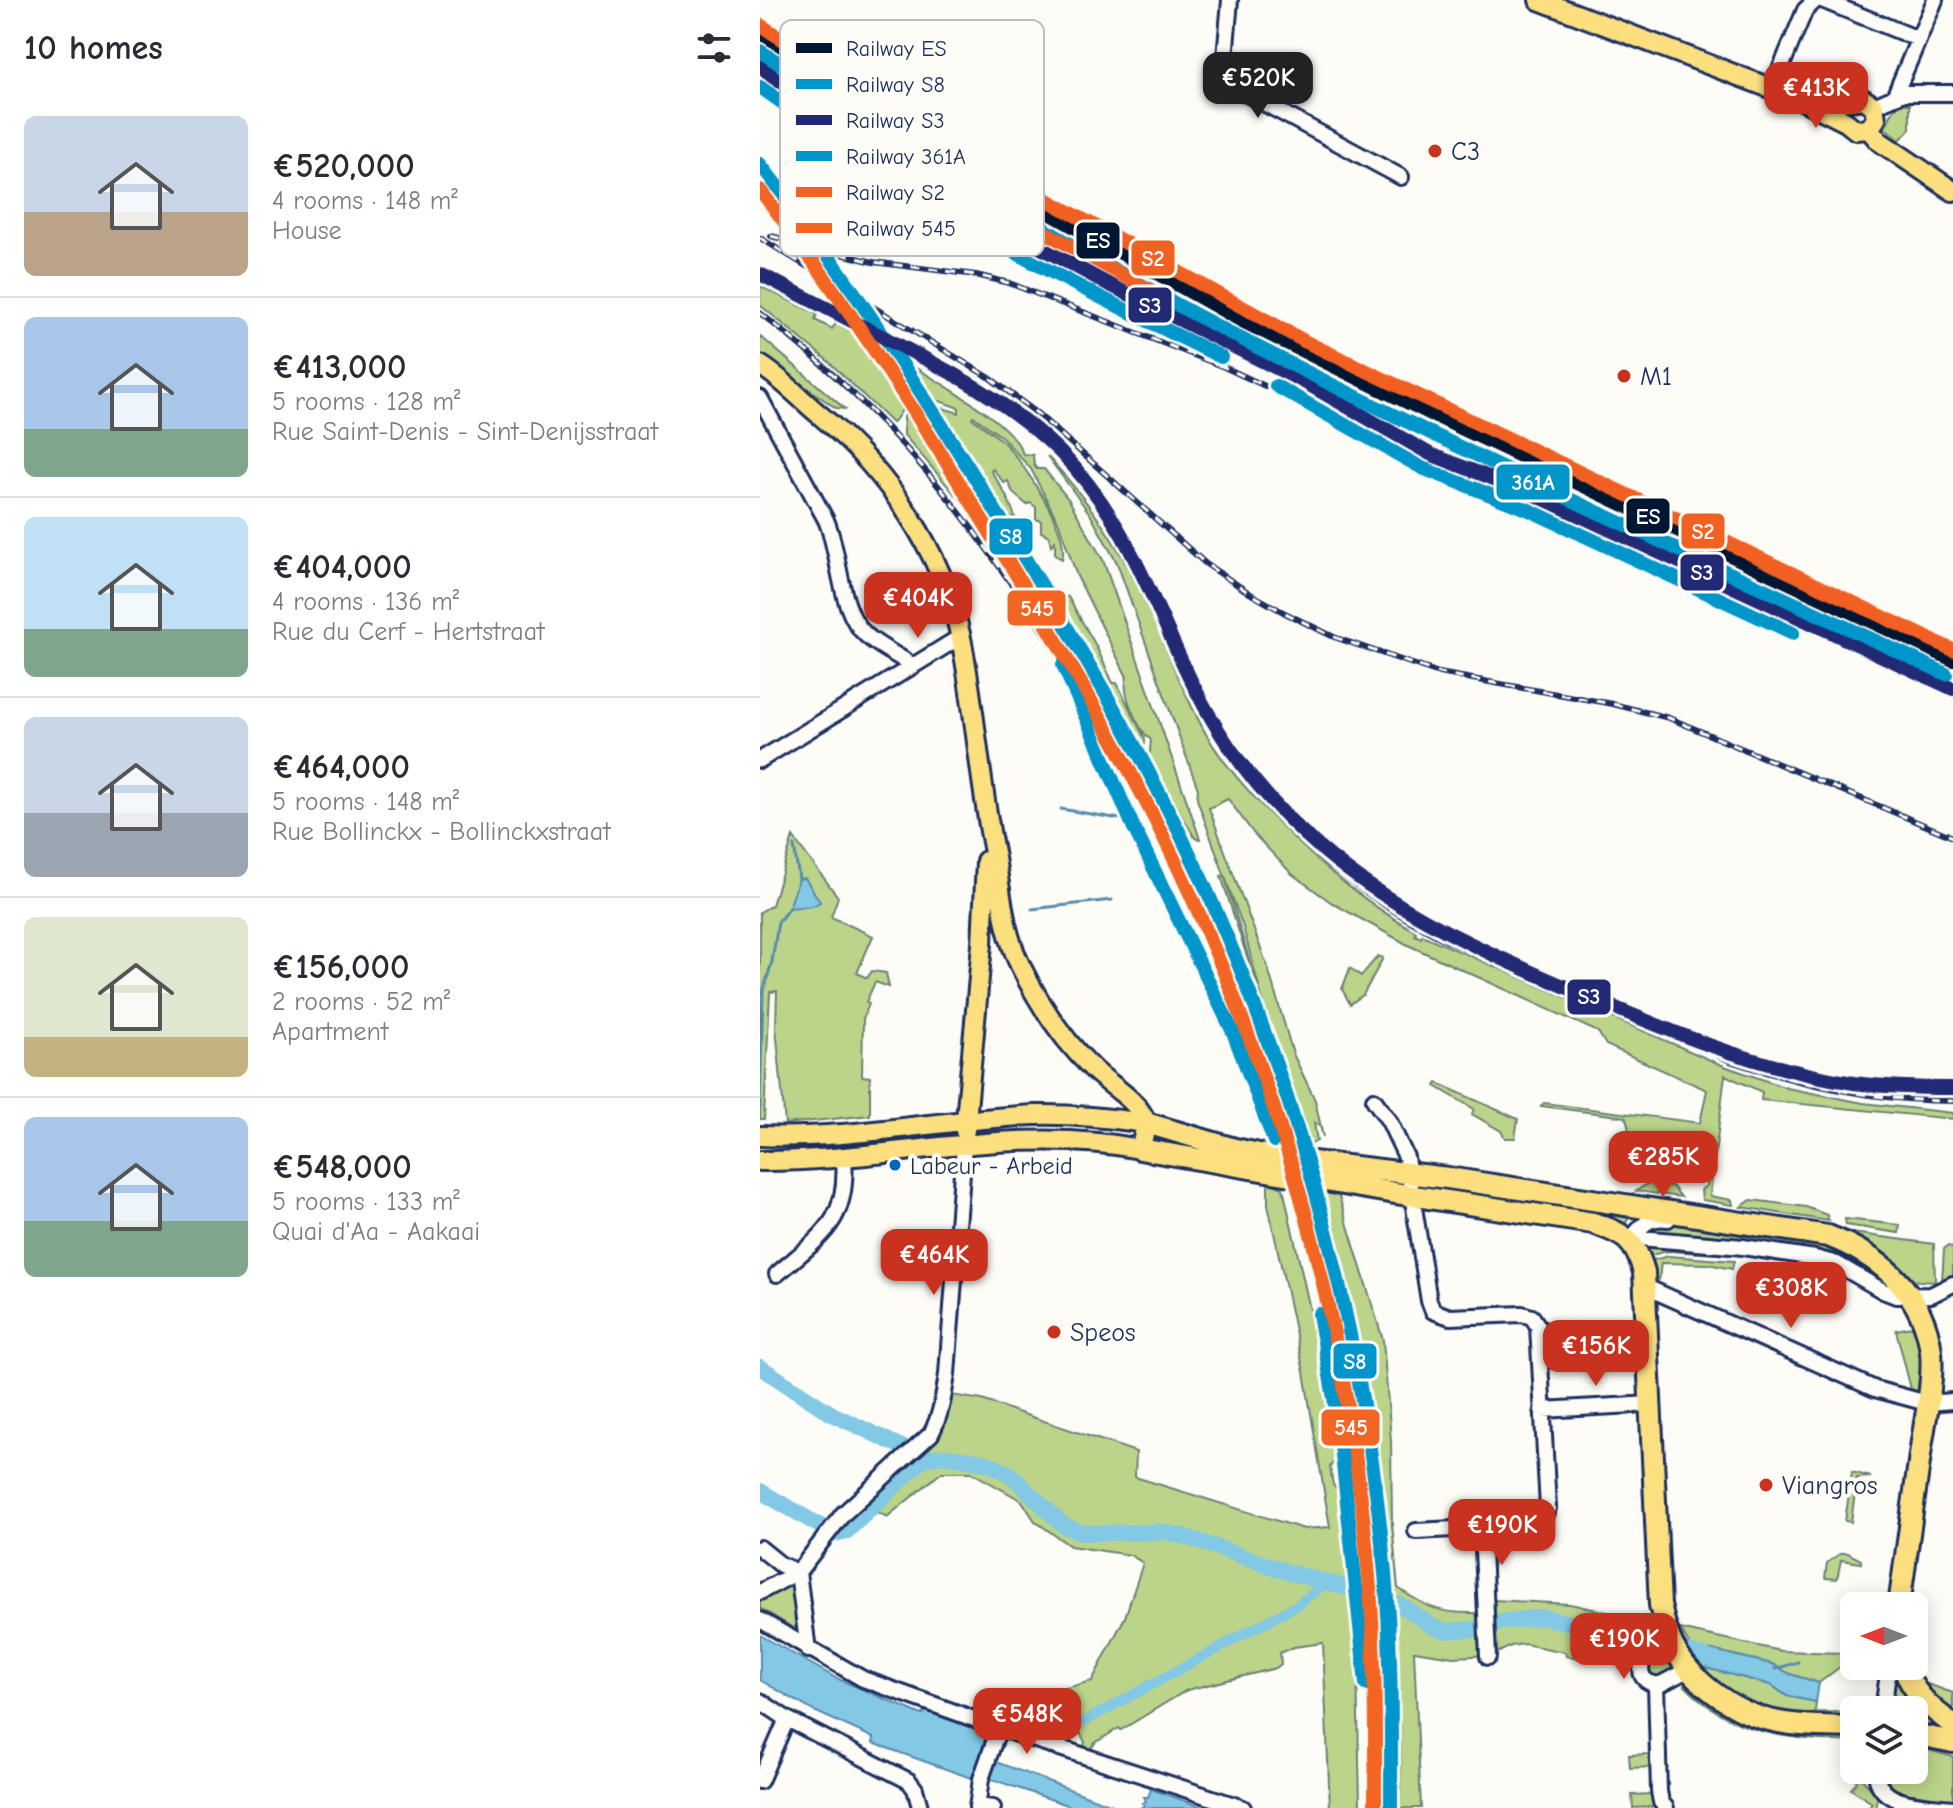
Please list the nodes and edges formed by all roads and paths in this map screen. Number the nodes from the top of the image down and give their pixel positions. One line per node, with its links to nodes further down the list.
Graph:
1 (1230, 0): 14 (street)
2 (1539, 0): 6 (main road)
3 (1819, 0): 5 (street); 6 (street)
4 (1935, 0): 5 (street)
5 (1918, 39): 8 (street)
6 (1772, 89): 9 (main road)
7 (1953, 93): 8 (street)
8 (1895, 95): 11 (street)
9 (1802, 100): 10 (main road); 12 (main road)
10 (1851, 102): 11 (main road); 12 (main road)
11 (1874, 106): 13 (main road)
12 (1846, 122): 13 (main road)
13 (1869, 129): 15 (main road)
14 (1401, 177)
15 (1953, 191)
16 (760, 365): 19 (main road)
17 (760, 380): 19 (main road)
18 (760, 398): 21 (street)
19 (814, 410): 20 (main road)
20 (960, 637): 21 (street); 23 (main road)
21 (913, 666): 22 (street)
22 (760, 760)
23 (993, 904): 24 (main road); 25 (main road)
24 (982, 944): 25 (main road); 27 (main road)
25 (1012, 946): 28 (main road)
26 (1374, 1100): 34 (street)
27 (966, 1121): 28 (main road); 29 (main road); 30 (main road)
28 (1146, 1123): 31 (main road); 34 (highway)
29 (760, 1136)
30 (964, 1146): 31 (main road); 32 (main road); 50 (street)
31 (1140, 1149): 35 (highway)
32 (844, 1157): 33 (main road); 38 (street)
33 (760, 1161)
34 (1408, 1174): 35 (street); 36 (highway)
35 (1412, 1195): 37 (highway); 46 (street)
36 (1722, 1222): 37 (street); 40 (highway)
37 (1630, 1240): 39 (highway); 40 (street)
38 (777, 1274)
39 (1646, 1287): 44 (street); 45 (highway)
40 (1904, 1288): 41 (street); 42 (highway)
41 (1942, 1289): 42 (street)
42 (1923, 1319): 44 (highway)
43 (1953, 1401): 44 (street)
44 (1927, 1403): 52 (highway)
45 (1652, 1404): 46 (street); 54 (highway)
46 (1542, 1410): 47 (street)
47 (1482, 1528): 48 (street); 56 (street)
48 (1416, 1531)
49 (760, 1548): 50 (street)
50 (798, 1572): 51 (street); 55 (street)
51 (760, 1592)
52 (1901, 1592)
53 (760, 1620): 55 (street)
54 (1664, 1623): 57 (highway); 59 (street)
55 (808, 1650): 64 (street)
56 (1487, 1654)
57 (1689, 1669): 59 (street); 63 (highway)
58 (1910, 1680): 62 (highway)
59 (1656, 1685): 73 (street)
60 (760, 1701): 61 (street)
61 (787, 1719): 67 (street); 70 (street)
62 (1953, 1724)
63 (1840, 1727)
64 (997, 1733): 69 (street); 72 (street)
65 (1928, 1737): 66 (highway)
66 (1953, 1742)
67 (760, 1781)
68 (1881, 1784): 74 (street)
69 (977, 1807): 71 (street)
70 (920, 1808)
71 (993, 1808)
72 (1243, 1808)
73 (1666, 1808)
74 (1953, 1808)

